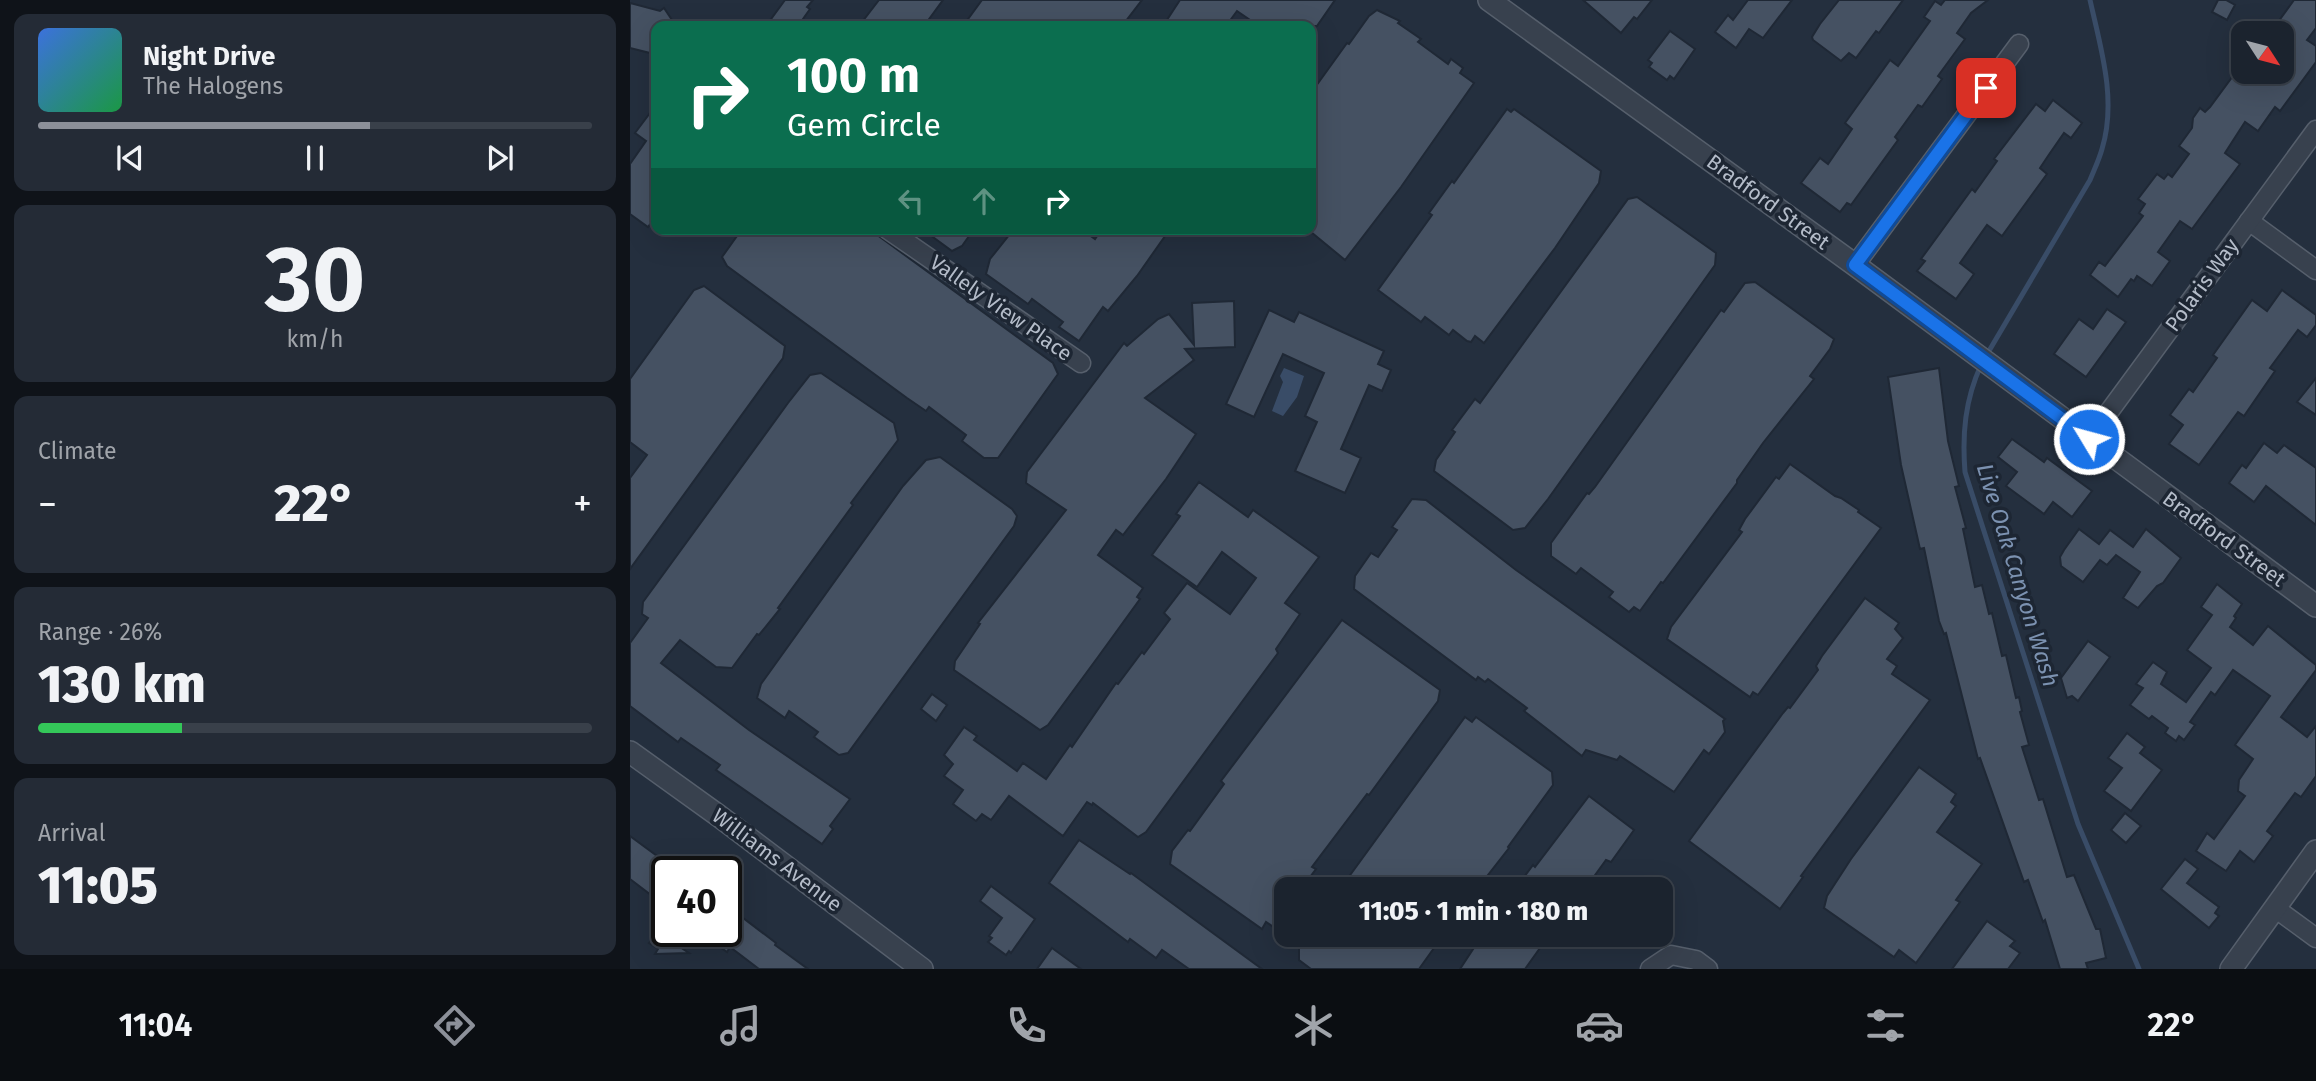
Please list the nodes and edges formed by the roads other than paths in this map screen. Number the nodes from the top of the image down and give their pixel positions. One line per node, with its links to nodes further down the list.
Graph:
1 (1489, 0): 6 (street, Bradford Street)
2 (2019, 44): 6 (street)
3 (2316, 130): 4 (street, Polaris Way)
4 (2249, 221): 7 (street); 9 (street, Polaris Way)
5 (896, 235): 8 (street, Vallely View Place)
6 (1855, 265): 9 (street, Bradford Street)
7 (2316, 270)
8 (1081, 363)
9 (2089, 439): 10 (street, Bradford Street)
10 (2316, 606)
11 (630, 752): 15 (street, Williams Avenue)
12 (2316, 851): 13 (street)
13 (2275, 908): 14 (street); 18 (street)
14 (2316, 938)
15 (922, 969)
16 (1650, 969): 17 (street)
17 (1708, 969)
18 (2231, 969)

